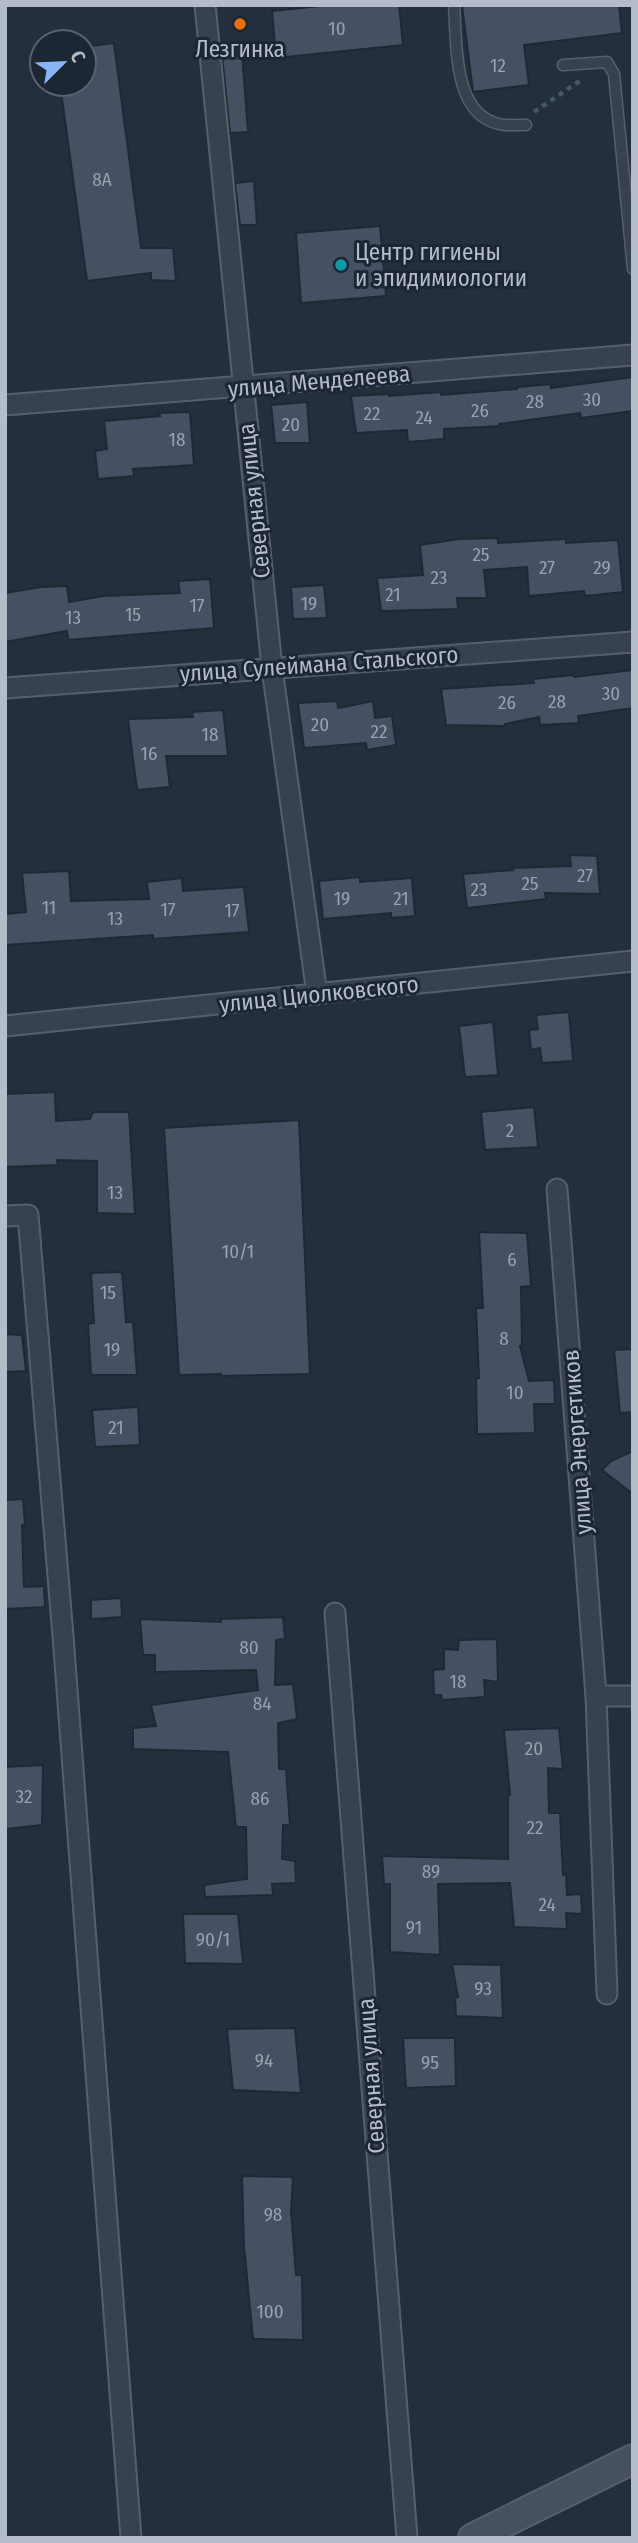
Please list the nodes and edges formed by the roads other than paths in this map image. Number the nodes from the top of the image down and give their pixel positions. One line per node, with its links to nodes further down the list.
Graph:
1 (205, 5): 7 (street, Северная улица)
2 (454, 5): 4 (lane)
3 (563, 65): 5 (lane)
4 (526, 125)
5 (633, 269)
6 (633, 355): 7 (street, улица Менделеева)
7 (242, 388): 8 (street, улица Менделеева); 10 (street, Северная улица)
8 (5, 405)
9 (633, 642): 10 (street, улица Сулеймана Стальского)
10 (272, 667): 11 (street, улица Сулеймана Стальского); 13 (street, Северная улица)
11 (5, 688)
12 (633, 961): 13 (street, улица Циолковского)
13 (317, 994): 14 (street, улица Циолковского)
14 (5, 1026)
15 (557, 1188): 18 (street, улица Энергетиков)
16 (5, 1216): 22 (street)
17 (335, 1613): 23 (street, Северная улица)
18 (596, 1696): 19 (street); 20 (street, улица Энергетиков)
19 (633, 1696)
20 (607, 1994)
21 (633, 2459): 24 (main road)
22 (131, 2538)
23 (407, 2538)
24 (472, 2538)

